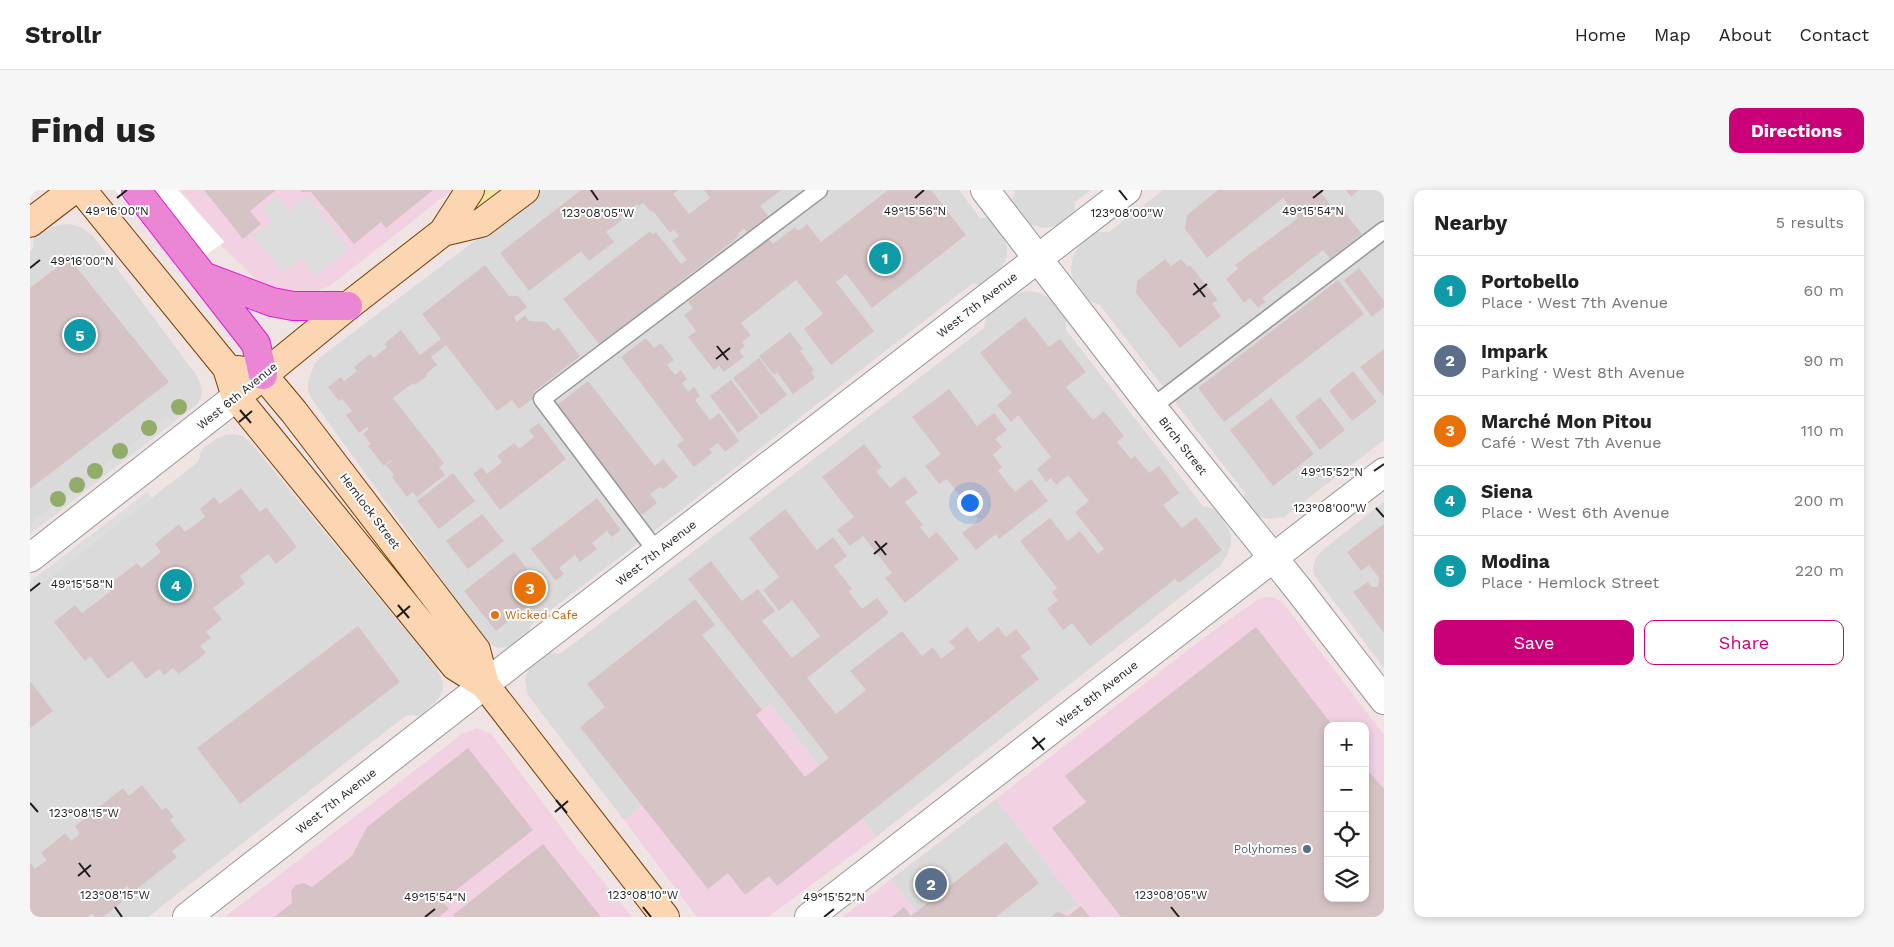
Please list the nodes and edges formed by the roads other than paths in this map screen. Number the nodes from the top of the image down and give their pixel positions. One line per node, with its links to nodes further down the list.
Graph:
1 (73, 190): 9 (street)
2 (82, 190): 15 (street, Hemlock Street)
3 (136, 190): 13 (highway)
4 (470, 190): 11 (street, West 6th Avenue)
5 (525, 190): 11 (street, West 6th Avenue)
6 (819, 190): 20 (lane)
7 (984, 190): 12 (street, Birch Street)
8 (1127, 190): 12 (street, West 7th Avenue)
9 (30, 223)
10 (1384, 230): 18 (lane)
11 (442, 232): 14 (street, West 6th Avenue)
12 (1037, 259): 18 (street, Birch Street); 20 (street, West 7th Avenue)
13 (198, 270): 14 (highway); 16 (highway)
14 (348, 306): 16 (street, West 6th Avenue)
15 (227, 368): 16 (street); 17 (street, Hemlock Street)
16 (263, 375): 17 (street, West 6th Avenue); 23 (street, Hemlock Street)
17 (236, 398): 21 (street, West 6th Avenue); 23 (street, Hemlock Street)
18 (1152, 407): 22 (street, Birch Street)
19 (1384, 472): 22 (street, West 8th Avenue)
20 (657, 552): 23 (street, West 7th Avenue)
21 (30, 558)
22 (1273, 558): 24 (street, Birch Street); 27 (street, West 8th Avenue)
23 (485, 685): 25 (street, West 7th Avenue); 26 (street, Hemlock Street)
24 (1384, 700)
25 (187, 917)
26 (666, 917)
27 (809, 917)

